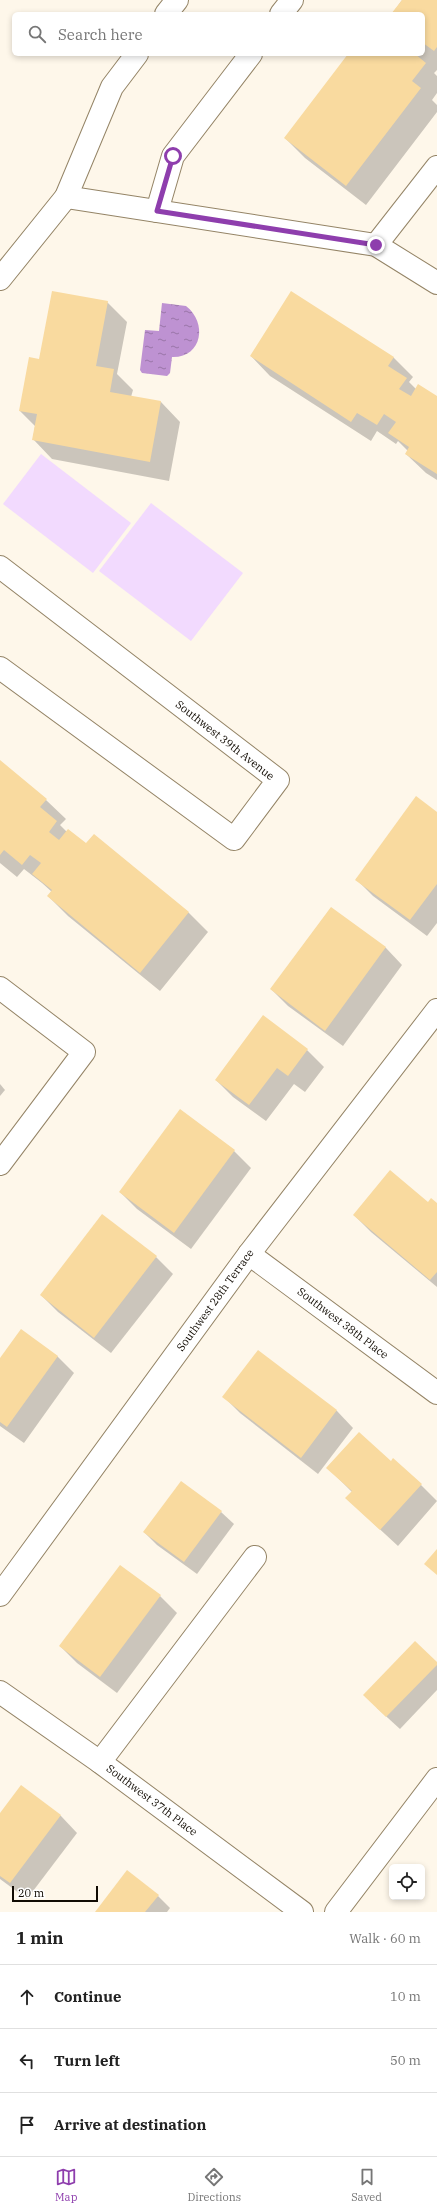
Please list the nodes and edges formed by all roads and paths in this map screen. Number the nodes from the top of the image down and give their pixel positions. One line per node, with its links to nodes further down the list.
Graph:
1 (176, 0): 3 (street)
2 (292, 0): 4 (street)
3 (167, 12)
4 (283, 12)
5 (135, 56): 8 (street)
6 (249, 56): 9 (street)
7 (437, 167): 10 (street)
8 (66, 197): 9 (street); 11 (street)
9 (157, 211): 10 (street)
10 (376, 245): 12 (street)
11 (0, 278)
12 (437, 283)
13 (0, 567): 14 (street, Southwest 39th Avenue)
14 (0, 668)
15 (0, 988): 17 (street)
16 (437, 1010): 18 (street, Southwest 28th Terrace)
17 (0, 1164)
18 (249, 1254): 19 (street, Southwest 38th Place); 21 (street, Southwest 28th Terrace)
19 (437, 1393)
20 (255, 1557): 23 (street)
21 (0, 1595)
22 (0, 1692): 23 (street, Southwest 37th Place)
23 (100, 1762): 25 (street, Southwest 37th Place)
24 (437, 1779): 26 (street)
25 (293, 1909)
26 (336, 1912)

